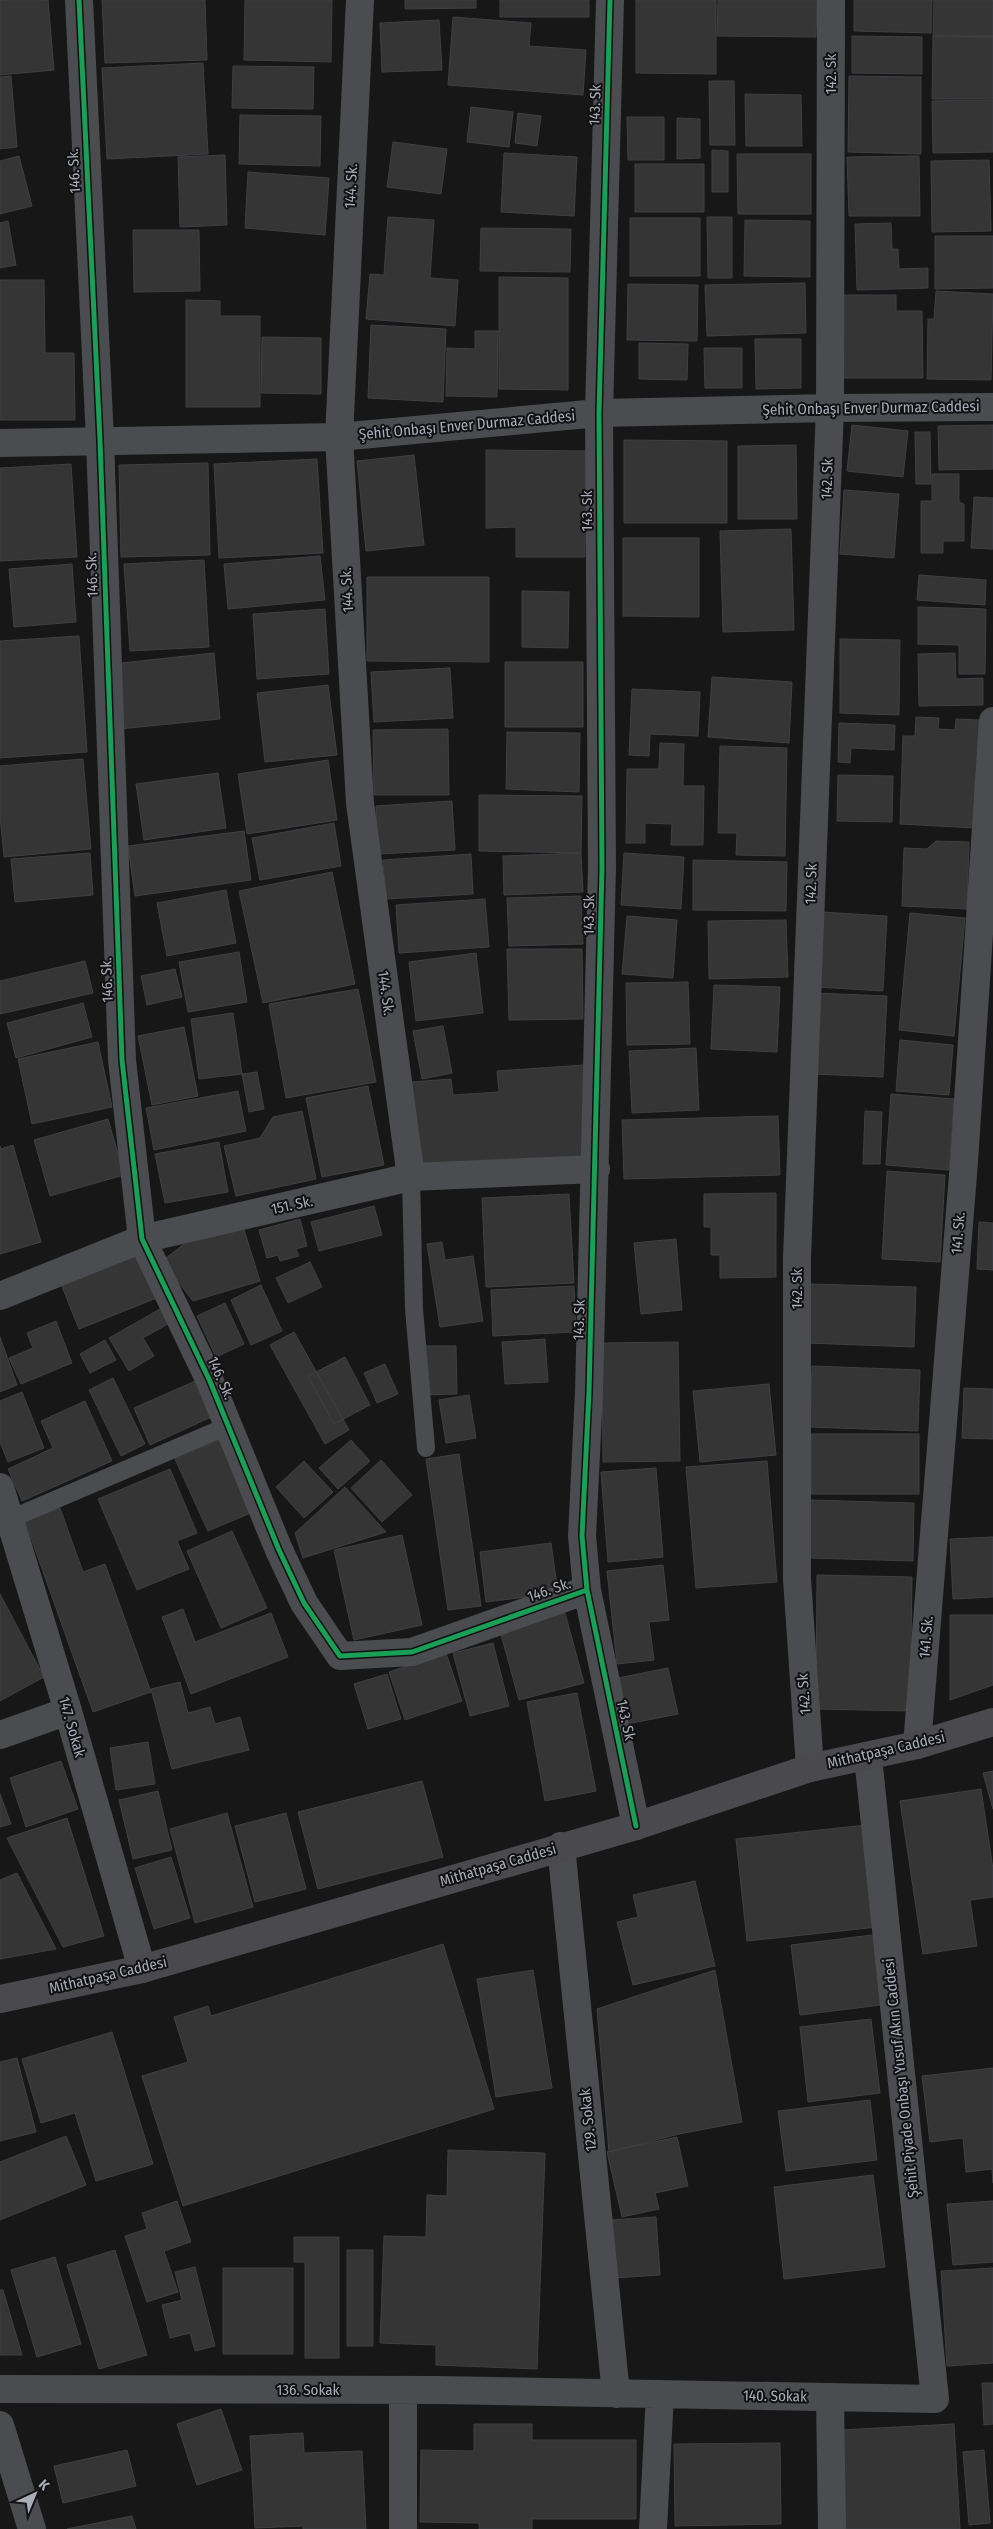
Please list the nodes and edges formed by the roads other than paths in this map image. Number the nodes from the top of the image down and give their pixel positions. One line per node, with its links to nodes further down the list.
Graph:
1 (79, 0): 9 (street, 146. Sk.)
2 (360, 0): 8 (street, 144. Sk.)
3 (610, 0): 7 (street, 143. Sk)
4 (831, 0): 6 (street, 142. Sk)
5 (993, 407): 6 (street, Şehit Onbaşı Enver Durmaz Caddesi)
6 (830, 408): 7 (street, Şehit Onbaşı Enver Durmaz Caddesi); 26 (street, 142. Sk)
7 (599, 413): 8 (street, Şehit Onbaşı Enver Durmaz Caddesi); 12 (street, 143. Sk)
8 (339, 437): 9 (street, Şehit Onbaşı Enver Durmaz Caddesi); 13 (street, 144. Sk.)
9 (100, 440): 10 (street, Şehit Onbaşı Enver Durmaz Caddesi); 14 (street, 146. Sk.)
10 (0, 442)
11 (993, 721): 24 (street, 141. Sk.)
12 (596, 1170): 13 (street, 151. Sk.); 20 (street, 143. Sk)
13 (411, 1177): 14 (street, 151. Sk.); 17 (lane)
14 (142, 1239): 15 (street, 151. Sk.); 16 (street, 146. Sk.)
15 (0, 1296)
16 (228, 1426): 19 (lane); 20 (street, 146. Sk.)
17 (426, 1448)
18 (0, 1486): 19 (street, 147. Sokak)
19 (10, 1519): 21 (street, 147. Sokak)
20 (586, 1590): 27 (street, 143. Sk)
21 (68, 1711): 23 (street); 29 (street, 147. Sokak)
22 (993, 1722): 24 (street, Mithatpaşa Caddesi)
23 (0, 1735)
24 (917, 1745): 25 (street, Mithatpaşa Caddesi)
25 (868, 1757): 26 (street, Mithatpaşa Caddesi); 36 (street, Şehit Piyade Onbaşı Yusuf Akın Caddesi)
26 (810, 1768): 27 (street, Mithatpaşa Caddesi)
27 (636, 1826): 28 (street, Mithatpaşa Caddesi)
28 (561, 1846): 29 (street, Mithatpaşa Caddesi); 33 (street, 129. Sokak)
29 (142, 1969): 30 (street, Mithatpaşa Caddesi)
30 (0, 1999)
31 (0, 2389): 32 (street, 136. Sokak)
32 (403, 2390): 33 (street, 136. Sokak); 39 (street)
33 (616, 2394): 34 (street, 140. Sokak)
34 (660, 2394): 35 (street, 140. Sokak); 40 (street)
35 (830, 2397): 36 (street, 140. Sokak); 41 (street)
36 (935, 2399)
37 (0, 2425): 38 (street)
38 (32, 2529)
39 (403, 2529)
40 (653, 2529)
41 (832, 2529)

